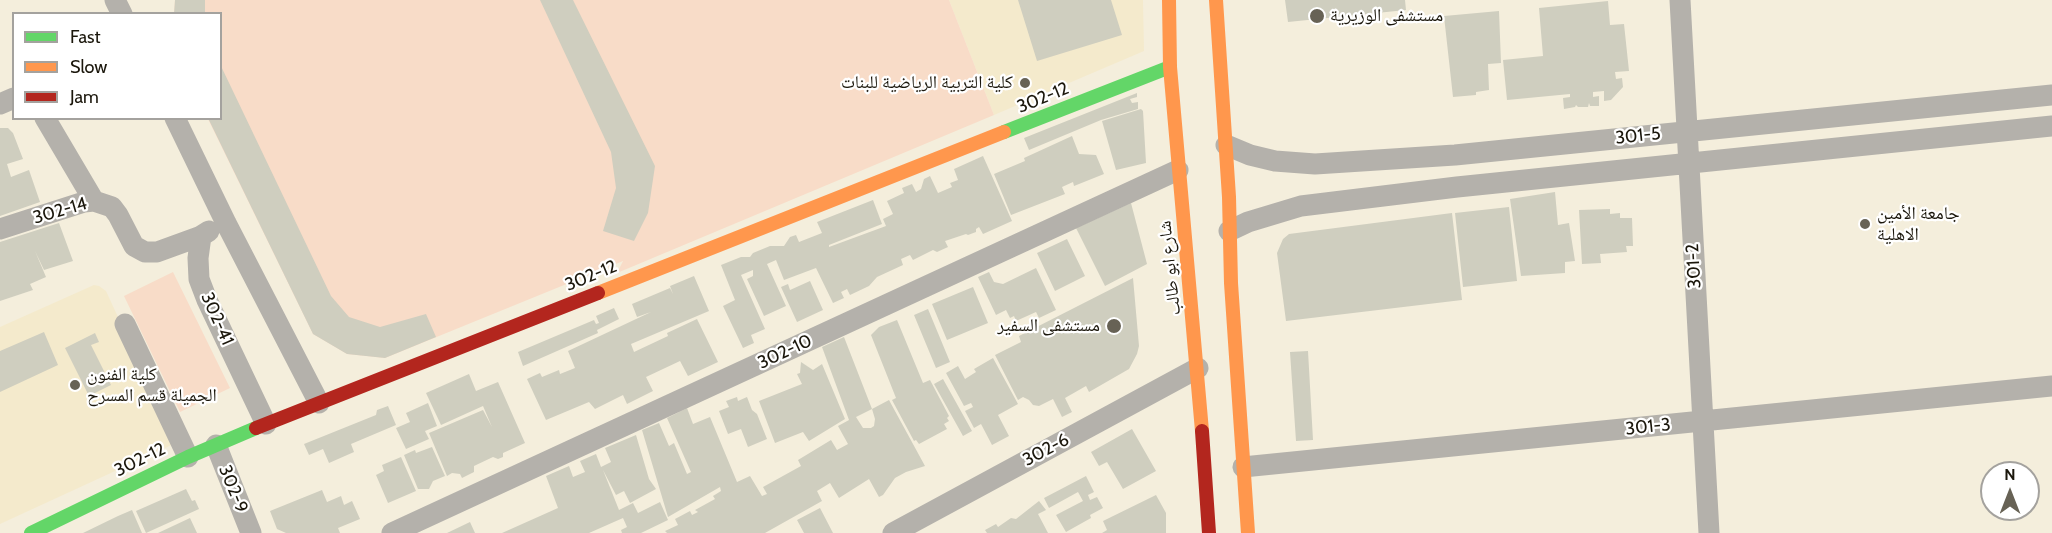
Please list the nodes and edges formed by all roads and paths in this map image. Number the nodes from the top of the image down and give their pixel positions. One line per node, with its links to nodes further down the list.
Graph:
1 (1169, 0): 4 (street, شارع ابو طالب)
2 (1216, 0): 12 (street)
3 (1680, 0): 10 (street, 301-2)
4 (1175, 68): 15 (street, شارع ابو طالب); 25 (street, 302-12)
5 (2052, 95): 6 (street, 301-5)
6 (1889, 110): 10 (street, 301-5); 11 (street)
7 (46, 120): 17 (street)
8 (176, 120): 18 (street)
9 (2052, 126): 11 (street, 301-5)
10 (1687, 131): 13 (street, 301-5); 14 (street, 301-2)
11 (1891, 141): 14 (street, 301-5)
12 (1226, 145): 13 (street, 301-5); 20 (street)
13 (1455, 155): 16 (street)
14 (1690, 163): 16 (street, 301-5); 26 (street, 301-2)
15 (1178, 170): 23 (street, شارع ابو طالب); 34 (street, 302-10)
16 (1457, 187): 20 (street, 301-5)
17 (93, 201): 19 (street, 302-14); 21 (street, 302-14)
18 (226, 223): 21 (street); 25 (street)
19 (0, 229)
20 (1222, 230): 30 (street)
21 (201, 236): 27 (street, 302-41)
22 (125, 324): 29 (street)
23 (1203, 367): 31 (street, 302-6); 35 (street, شارع ابو طالب)
24 (2052, 386): 26 (street, 301-3)
25 (319, 403): 27 (street, 302-12)
26 (1701, 421): 30 (street, 301-3); 37 (street, 301-2)
27 (266, 424): 28 (street, 302-12)
28 (216, 445): 29 (street, 302-12); 33 (street, 302-9)
29 (188, 457): 32 (street, 302-12)
30 (1244, 466): 36 (street)
31 (895, 532)
32 (31, 533)
33 (251, 533)
34 (392, 533)
35 (1209, 533)
36 (1248, 533)
37 (1709, 533)

